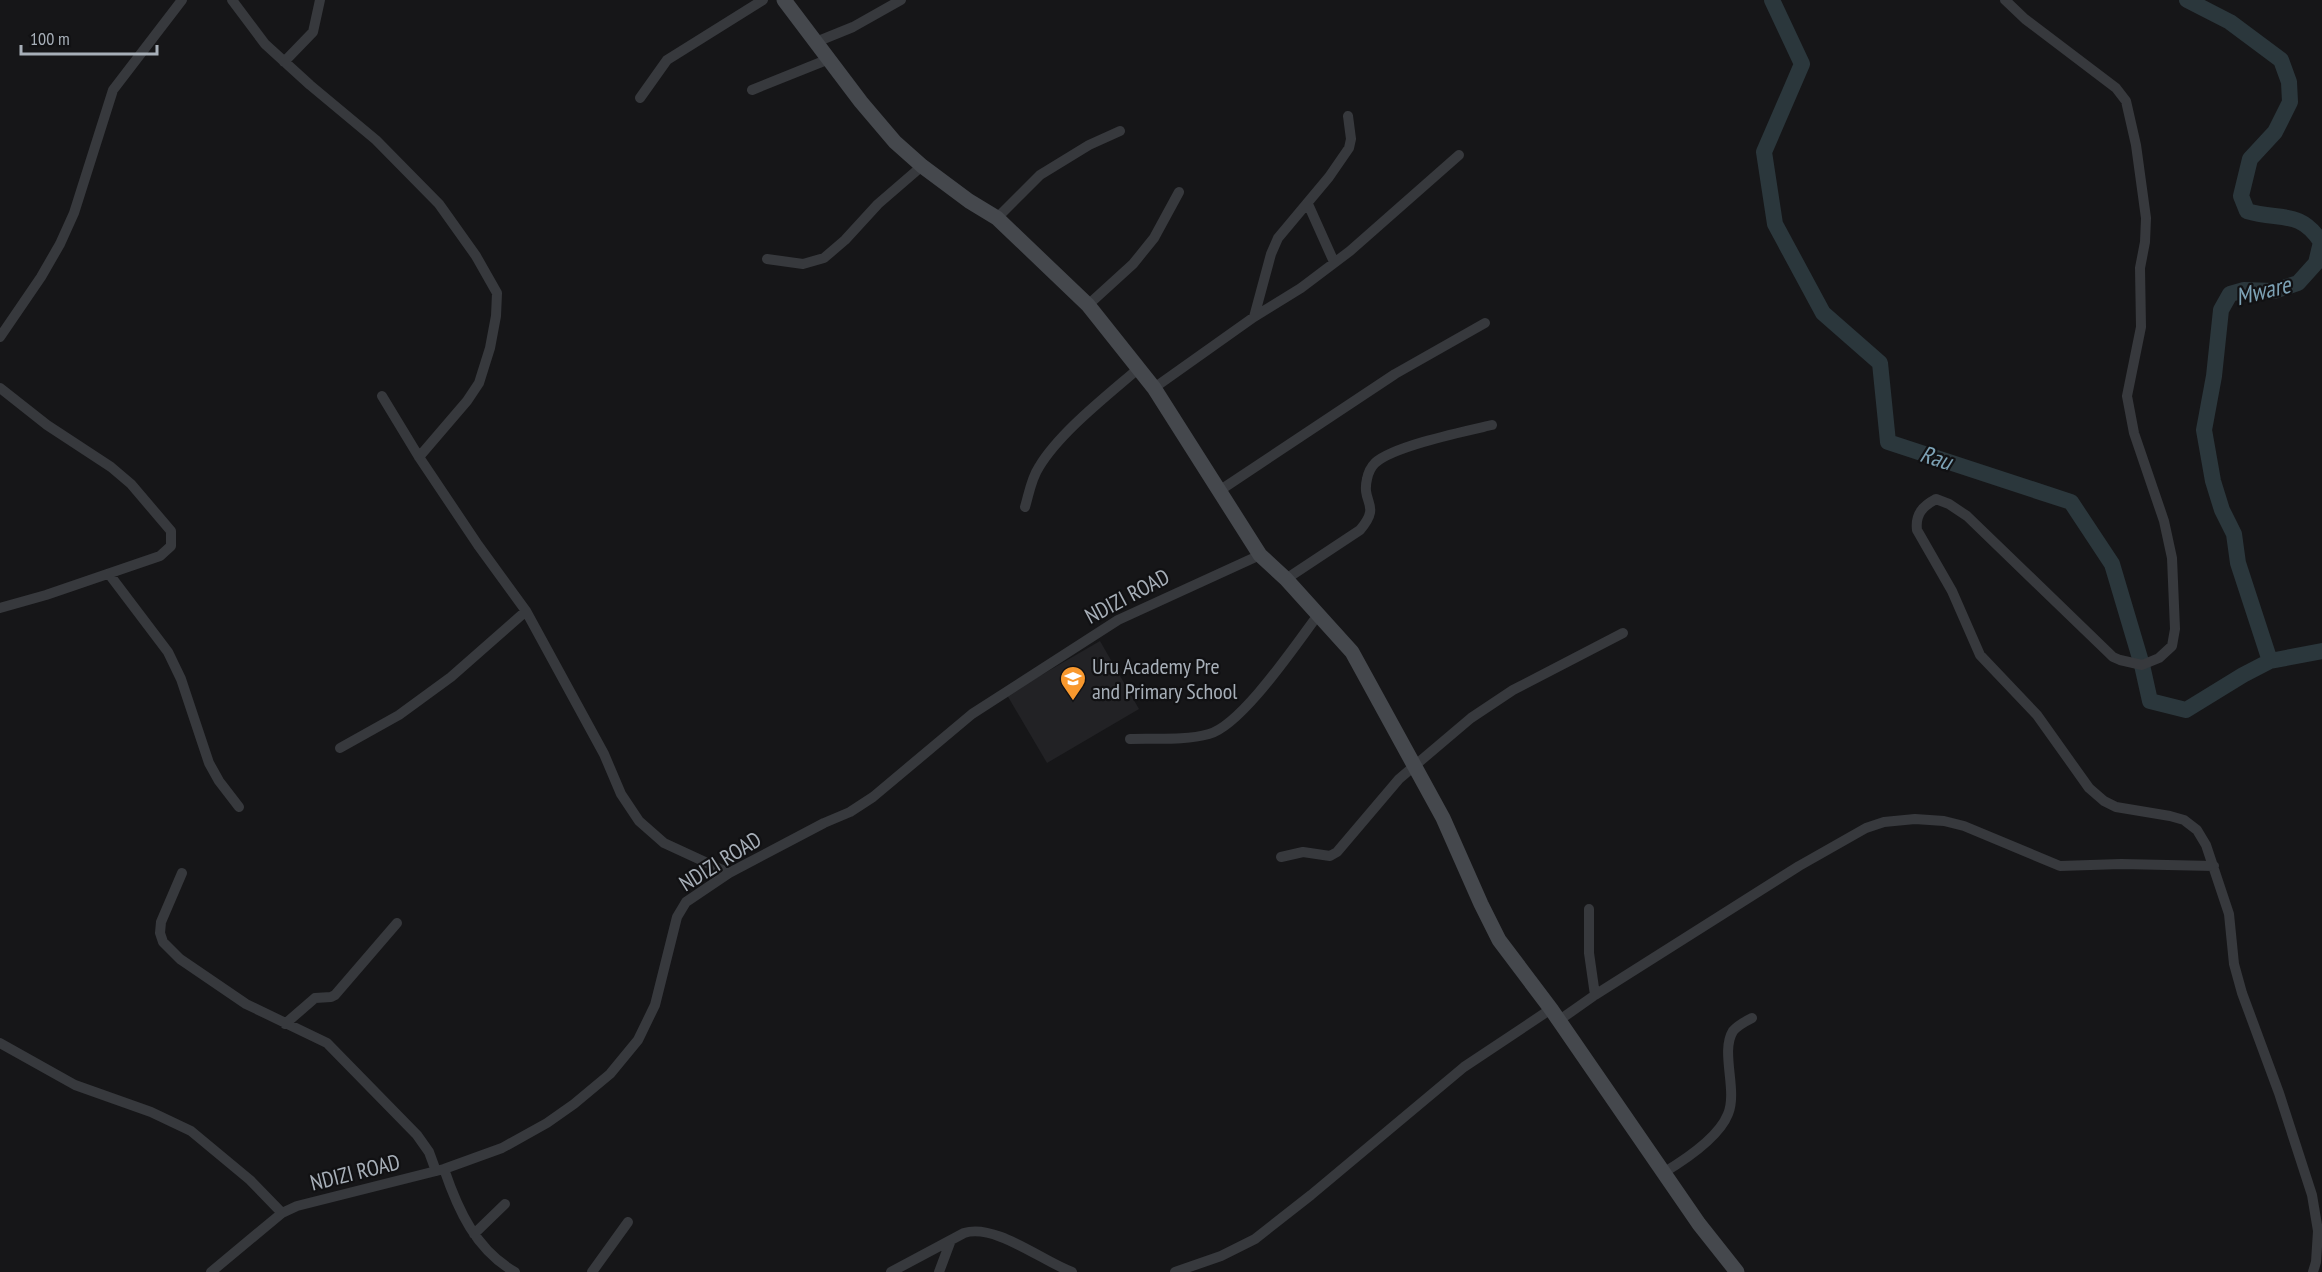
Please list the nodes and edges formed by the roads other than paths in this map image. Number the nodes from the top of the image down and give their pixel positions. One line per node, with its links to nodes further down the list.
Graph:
1 (182, 0): 25 (street)
2 (232, 0): 10 (street)
3 (320, 0): 10 (street)
4 (763, 0): 12 (street)
5 (784, 0): 8 (street)
6 (902, 0): 8 (street)
7 (2005, 0): 46 (street)
8 (816, 42): 9 (street)
9 (829, 59): 11 (street); 16 (street)
10 (284, 62): 31 (street)
11 (752, 90)
12 (640, 98)
13 (1348, 116): 18 (street)
14 (1120, 130): 19 (street)
15 (1459, 155): 21 (street)
16 (922, 166): 19 (street); 20 (street)
17 (1179, 192): 22 (street)
18 (1308, 204): 21 (street); 23 (street)
19 (997, 218): 22 (street)
20 (767, 258)
21 (1334, 262): 23 (street)
22 (1088, 305): 26 (street)
23 (1254, 317): 28 (street)
24 (1485, 323): 32 (street)
25 (0, 337)
26 (1139, 368): 28 (street); 33 (street)
27 (0, 388): 35 (street)
28 (1154, 388): 32 (street)
29 (382, 396): 31 (street)
30 (1492, 425): 36 (street)
31 (419, 457): 38 (street)
32 (1218, 491): 34 (street)
33 (1025, 507)
34 (1260, 555): 36 (street); 48 (street, NDIZI ROAD)
35 (109, 574): 37 (street); 44 (street)
36 (1286, 579): 39 (street)
37 (0, 608)
38 (526, 611): 42 (street); 48 (street)
39 (1318, 615): 41 (street); 43 (street)
40 (1623, 633): 43 (street)
41 (1130, 739)
42 (340, 748)
43 (1414, 766): 45 (street); 52 (street)
44 (239, 807)
45 (1281, 857)
46 (2214, 866): 51 (street); 71 (street)
47 (182, 873): 54 (street)
48 (729, 873): 56 (street, NDIZI ROAD)
49 (1589, 909): 51 (street)
50 (397, 923): 54 (street)
51 (1595, 995): 52 (street)
52 (1555, 1015): 57 (street); 69 (street)
53 (1752, 1018): 57 (street)
54 (285, 1024): 56 (street)
55 (0, 1043): 59 (street)
56 (440, 1170): 59 (street, NDIZI ROAD); 61 (street)
57 (1663, 1173): 70 (street)
58 (505, 1204): 61 (street)
59 (282, 1213): 63 (street, NDIZI ROAD)
60 (628, 1222): 65 (street)
61 (474, 1234): 64 (street)
62 (951, 1240): 66 (street); 67 (street); 68 (street)
63 (211, 1272)
64 (515, 1272)
65 (592, 1272)
66 (891, 1272)
67 (939, 1272)
68 (1072, 1272)
69 (1175, 1272)
70 (1737, 1272)
71 (2313, 1272)

